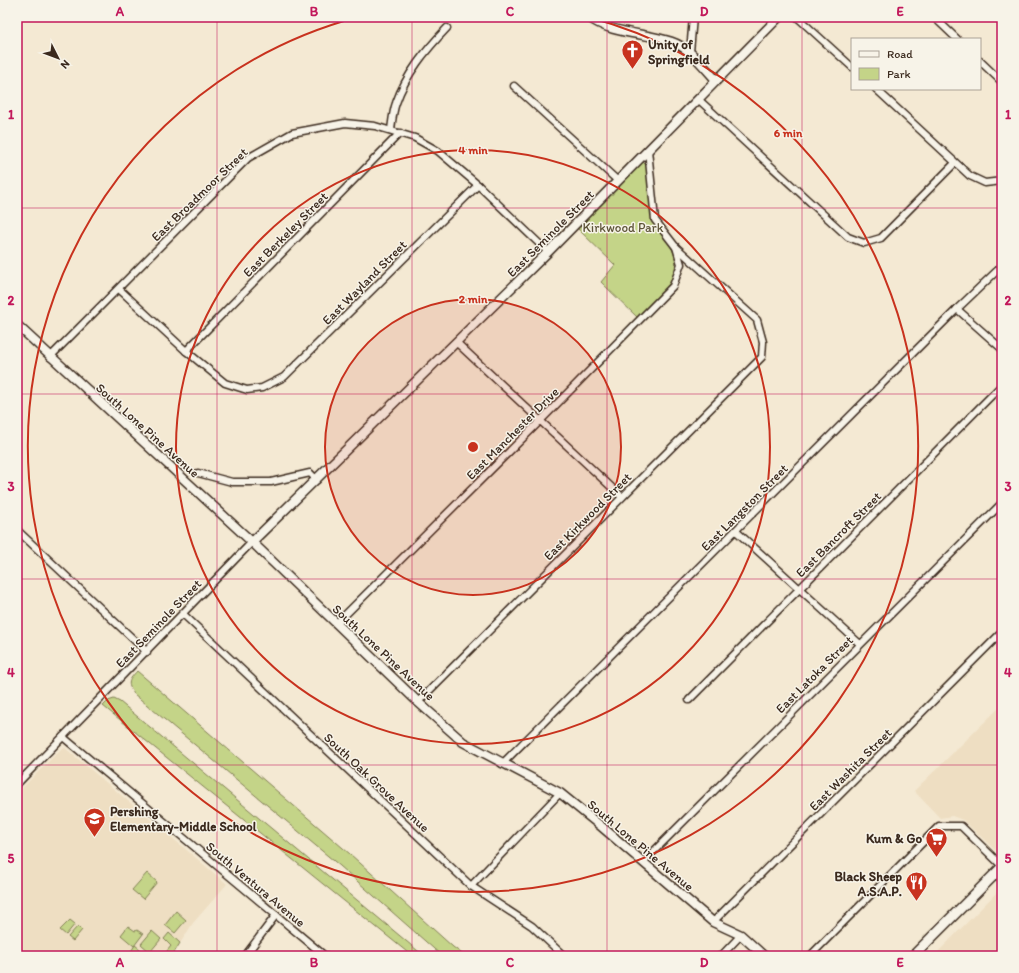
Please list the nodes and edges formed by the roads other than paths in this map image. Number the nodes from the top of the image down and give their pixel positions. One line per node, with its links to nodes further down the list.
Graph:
1 (589, 17): 8 (main road)
2 (693, 17): 8 (street)
3 (779, 17): 11 (main road, East Seminole Street)
4 (797, 17): 10 (street)
5 (934, 17): 7 (street)
6 (447, 28): 16 (street)
7 (956, 38)
8 (690, 52): 11 (main road)
9 (981, 62): 12 (street)
10 (851, 66)
11 (716, 80): 15 (main road, East Seminole Street)
12 (1002, 82)
13 (514, 86): 20 (street)
14 (877, 90): 19 (street)
15 (698, 99): 18 (main road, East Seminole Street); 19 (street)
16 (391, 130): 17 (street, East Broadmoor Street); 26 (street, East Broadmoor Street)
17 (400, 133): 22 (street, East Broadmoor Street); 31 (street, East Berkeley Street)
18 (648, 150): 20 (main road, East Seminole Street); 23 (street)
19 (955, 163): 21 (street)
20 (618, 181): 24 (main road, East Seminole Street)
21 (1002, 181)
22 (478, 185): 24 (street, East Broadmoor Street); 31 (street, East Wayland Street)
23 (675, 246): 34 (street, East Manchester Drive); 37 (street, East Kirkwood Street)
24 (548, 252): 29 (main road, East Seminole Street)
25 (1002, 266): 27 (street, East Langston Street)
26 (119, 289): 31 (street); 32 (street, East Broadmoor Street)
27 (957, 309): 30 (street); 40 (street, East Langston Street)
28 (17, 325): 32 (main road, South Lone Pine Avenue)
29 (456, 342): 34 (street); 36 (main road, East Seminole Street)
30 (1002, 350)
31 (186, 351)
32 (50, 357): 41 (main road, South Lone Pine Avenue)
33 (1002, 385): 42 (street, East Bancroft Street)
34 (540, 421): 37 (street); 44 (street, East Manchester Drive)
35 (198, 473): 36 (street)
36 (317, 480): 41 (main road, East Seminole Street)
37 (622, 497): 49 (street, East Kirkwood Street)
38 (1002, 503): 46 (street, East Latoka Street)
39 (17, 530): 47 (street)
40 (736, 531): 42 (street); 51 (street, East Langston Street)
41 (252, 542): 43 (street, East Seminole Street); 44 (main road, South Lone Pine Avenue)
42 (799, 589): 46 (street); 48 (street, East Bancroft Street)
43 (183, 614): 47 (street, East Seminole Street); 56 (street, South Oak Grove Avenue)
44 (336, 624): 49 (main road, South Lone Pine Avenue)
45 (1002, 632): 58 (street, East Washita Street)
46 (860, 644): 54 (street, East Latoka Street)
47 (147, 652): 50 (street, East Seminole Street)
48 (689, 700)
49 (418, 702): 51 (main road, South Lone Pine Avenue)
50 (63, 737): 52 (street, East Seminole Street); 57 (street, South Ventura Avenue)
51 (502, 764): 53 (main road, South Lone Pine Avenue)
52 (17, 784)
53 (560, 794): 54 (main road, South Lone Pine Avenue); 56 (street)
54 (643, 862): 58 (main road, South Lone Pine Avenue)
55 (1002, 866): 65 (street); 66 (main road)
56 (472, 886): 62 (street, South Oak Grove Avenue)
57 (276, 915): 60 (street); 61 (street, South Ventura Avenue)
58 (713, 922): 59 (main road, South Lone Pine Avenue)
59 (741, 935): 63 (street); 64 (main road, South Lone Pine Avenue)
60 (245, 956)
61 (325, 956)
62 (564, 956)
63 (721, 956)
64 (764, 956)
65 (810, 956)
66 (913, 956)

